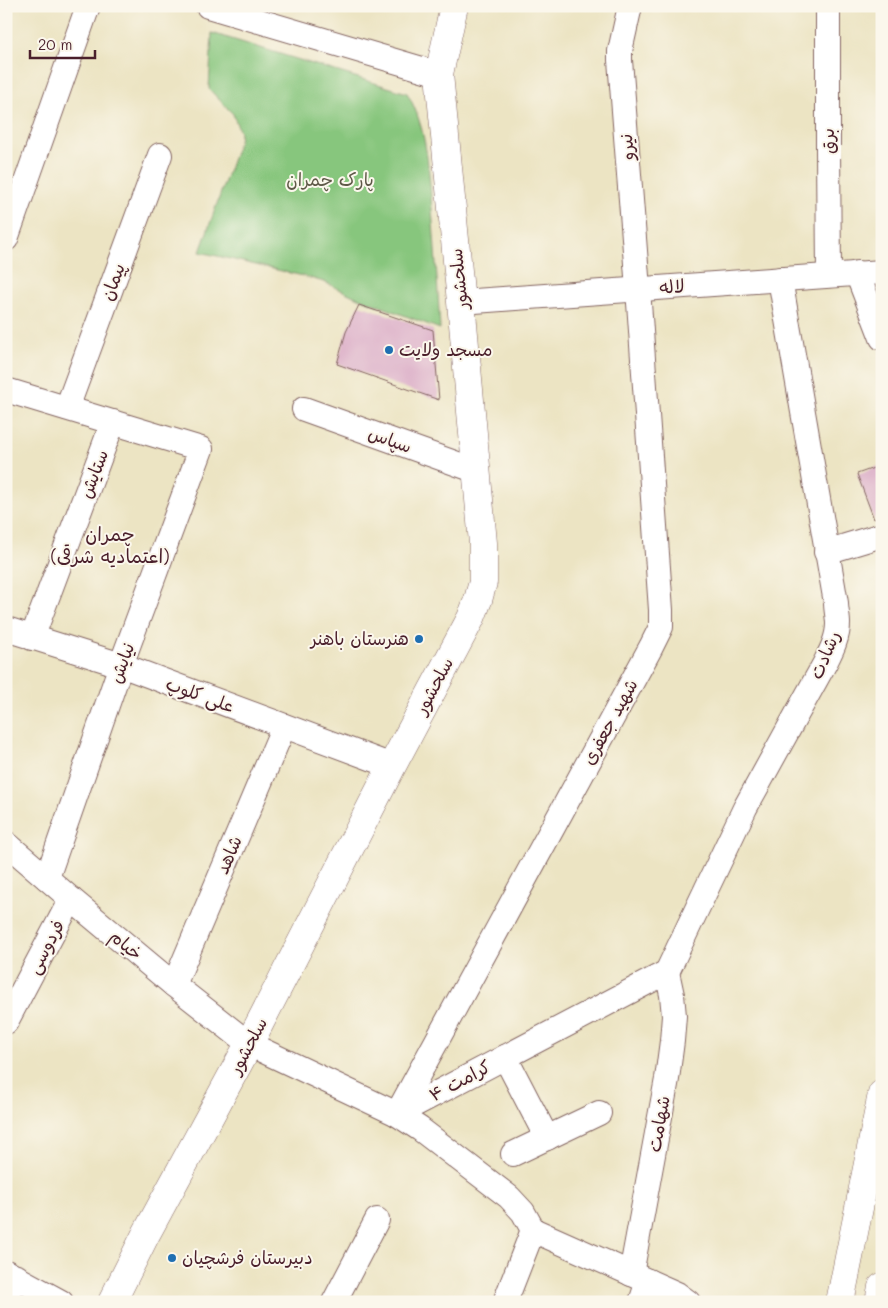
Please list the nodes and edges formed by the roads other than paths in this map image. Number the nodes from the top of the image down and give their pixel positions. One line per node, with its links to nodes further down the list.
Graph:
1 (88, 6): 9 (street)
2 (208, 6): 6 (street)
3 (454, 6): 7 (street, سلحشور)
4 (630, 6): 14 (street, نیرو)
5 (828, 6): 12 (street, برق)
6 (275, 15): 7 (street)
7 (439, 74): 15 (street, سلحشور)
8 (160, 155): 18 (street, پیمان)
9 (6, 239)
10 (882, 272): 11 (street, لاله)
11 (857, 274): 12 (street, لاله); 16 (street)
12 (829, 276): 13 (street, لاله)
13 (780, 279): 14 (street, لاله); 23 (street, رشادت)
14 (638, 289): 15 (street, لاله); 39 (street, شهید جعفری)
15 (462, 302): 21 (street, سلحشور)
16 (882, 338)
17 (6, 390): 18 (street)
18 (67, 408): 20 (street)
19 (304, 409): 21 (street, سپاس)
20 (113, 422): 25 (street, ستایش); 26 (street, نیایش)
21 (476, 471): 28 (street, سلحشور)
22 (882, 535): 23 (street)
23 (826, 552): 32 (street, رشادت)
24 (6, 629): 25 (street, علی کلوپ)
25 (32, 638): 26 (street, علی کلوپ)
26 (121, 665): 27 (street, علی کلوپ); 30 (street, نیایش)
27 (284, 726): 28 (street, علی کلوپ); 33 (street, شاهد)
28 (392, 766): 35 (street, سلحشور)
29 (6, 842): 30 (street, خیام)
30 (48, 878): 31 (street, خیام)
31 (71, 899): 33 (street, خیام); 34 (street, فردوسی)
32 (667, 972): 36 (street, کرامت ۴); 45 (street, شهامت)
33 (174, 985): 35 (street, خیام)
34 (6, 1022)
35 (249, 1044): 39 (street); 48 (street, سلحشور)
36 (505, 1058): 39 (street, کرامت ۴); 40 (street)
37 (882, 1094): 52 (street)
38 (600, 1113): 40 (street)
39 (397, 1114): 43 (street)
40 (547, 1138): 41 (street)
41 (514, 1154)
42 (377, 1220): 49 (street)
43 (533, 1230): 45 (street); 50 (street)
44 (10, 1282): 47 (street)
45 (640, 1286): 51 (street)
46 (882, 1288): 53 (street)
47 (61, 1302)
48 (112, 1302)
49 (334, 1302)
50 (505, 1302)
51 (688, 1302)
52 (840, 1302)
53 (879, 1302)

